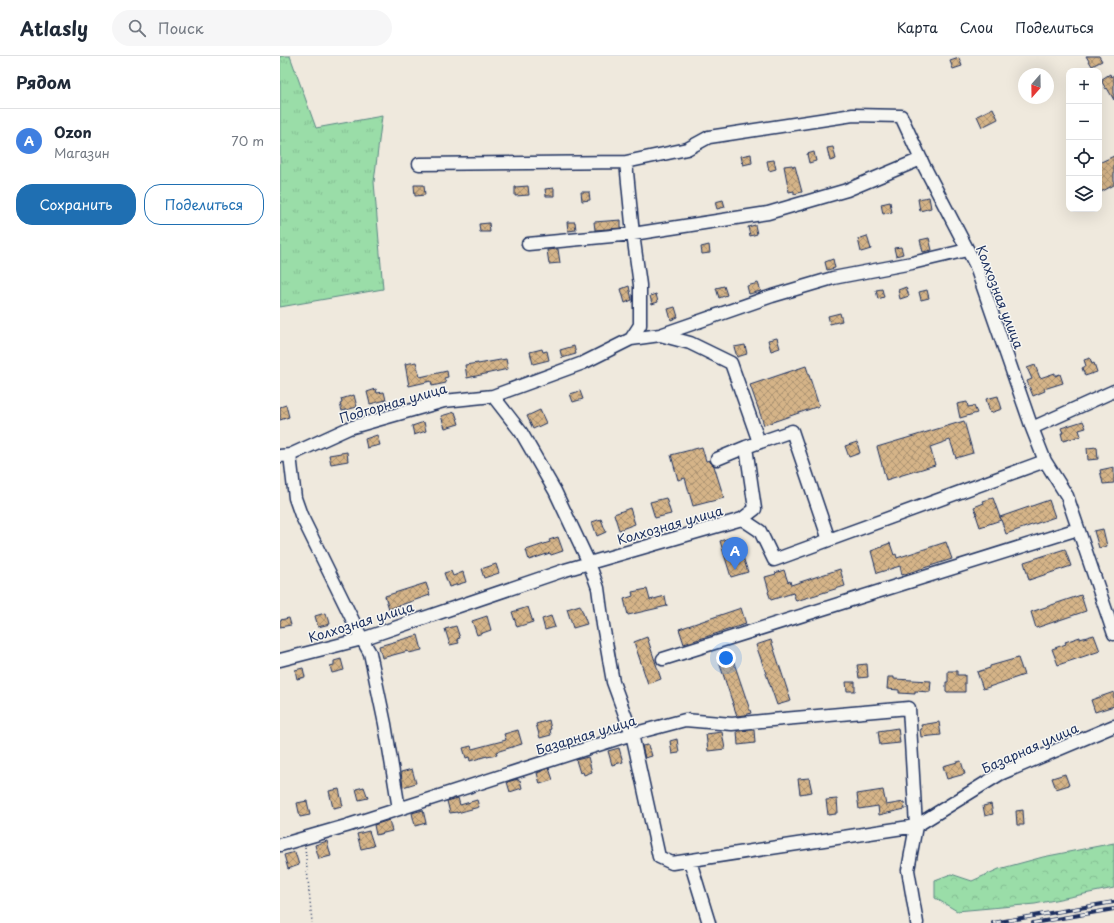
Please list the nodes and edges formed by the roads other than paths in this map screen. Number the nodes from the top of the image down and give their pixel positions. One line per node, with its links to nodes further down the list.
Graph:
1 (921, 159): 2 (street, Колхозная улица); 4 (street); 6 (street, Колхозная улица)
2 (626, 162): 3 (street); 4 (street)
3 (419, 164)
4 (633, 234): 5 (street); 8 (street)
5 (528, 244)
6 (967, 250): 7 (street); 11 (street, Колхозная улица)
7 (660, 336): 8 (street); 12 (street)
8 (631, 339): 10 (street, Подгорная улица)
9 (1114, 390): 11 (street)
10 (493, 396): 14 (street, Подгорная улица); 20 (street)
11 (1032, 428): 16 (street, Колхозная улица)
12 (759, 442): 13 (street); 19 (street)
13 (746, 447): 15 (street); 17 (street)
14 (285, 456): 22 (street)
15 (717, 459)
16 (1045, 461): 18 (street, Колхозная улица); 19 (street, Колхозная улица)
17 (742, 518): 19 (street, Колхозная улица); 20 (street, Колхозная улица)
18 (1078, 529): 21 (street, Колхозная улица); 23 (street)
19 (830, 540)
20 (589, 564): 22 (street, Колхозная улица); 26 (street)
21 (1114, 634)
22 (362, 639): 24 (street, Колхозная улица); 27 (street)
23 (663, 659)
24 (280, 660)
25 (1114, 726): 28 (street, Базарная улица)
26 (632, 734): 27 (street, Базарная улица); 28 (street, Базарная улица); 30 (street)
27 (399, 809): 29 (street, Базарная улица)
28 (916, 826): 30 (street); 32 (street)
29 (280, 845)
30 (690, 861): 31 (street)
31 (709, 923)
32 (917, 923)

